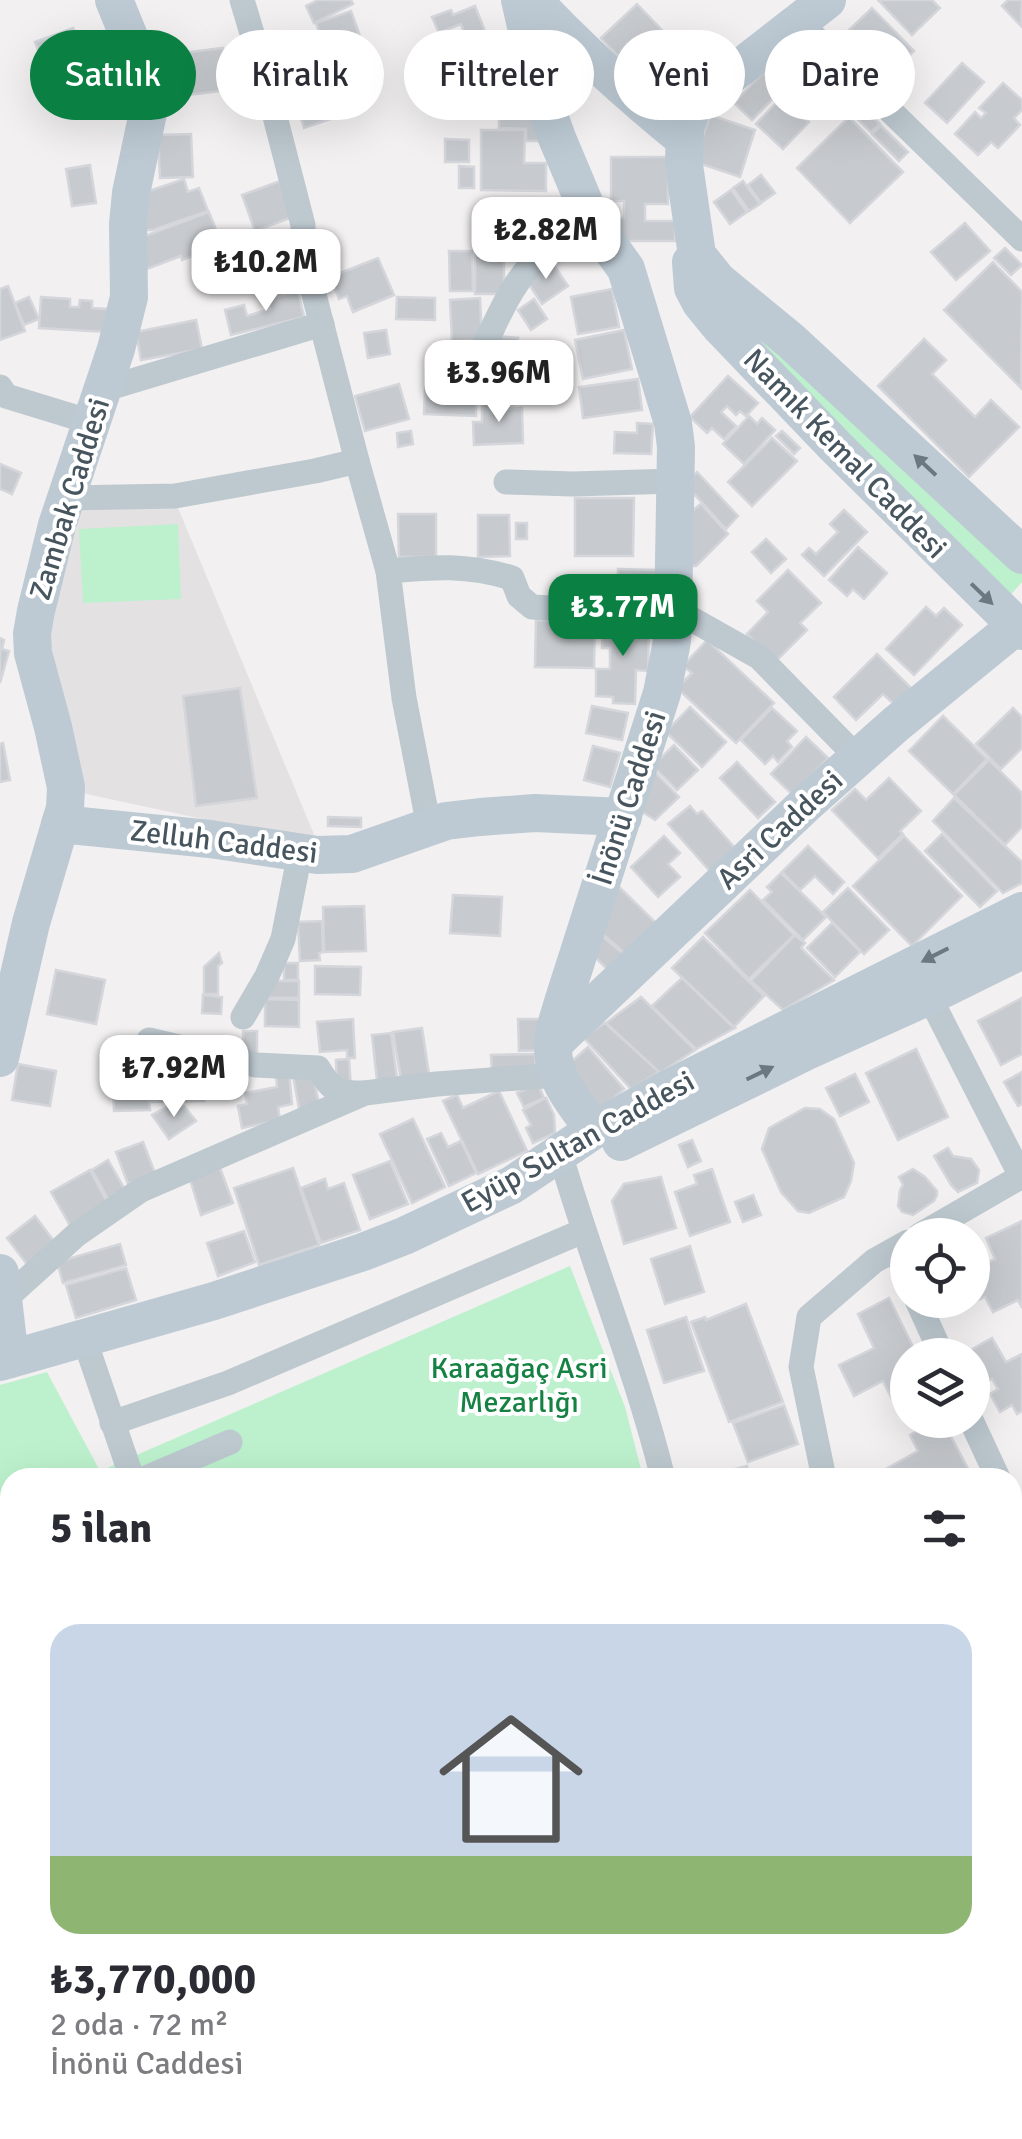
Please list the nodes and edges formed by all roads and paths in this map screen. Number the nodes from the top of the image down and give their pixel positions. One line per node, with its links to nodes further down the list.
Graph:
1 (114, 0): 14 (street, Zambak Caddesi)
2 (242, 0): 11 (street)
3 (520, 0): 7 (street, İnönü Caddesi)
4 (533, 0): 6 (street)
5 (813, 11): 6 (street); 8 (street)
6 (684, 138): 9 (street, Namık Kemal Caddesi)
7 (594, 220): 10 (street, İnönü Caddesi); 12 (street)
8 (1022, 239)
9 (694, 258): 10 (street); 19 (street, one-way to 9); 22 (street, Namık Kemal Caddesi, one-way to 22)
10 (626, 268): 16 (street, İnönü Caddesi)
11 (322, 324): 14 (street); 15 (street)
12 (480, 356)
13 (0, 387): 14 (street)
14 (96, 406): 18 (street, Zambak Caddesi)
15 (356, 461): 18 (street); 20 (street)
16 (676, 481): 17 (street); 21 (street, İnönü Caddesi)
17 (506, 482)
18 (67, 498): 25 (street, Zambak Caddesi)
19 (1022, 555)
20 (388, 571): 21 (street); 26 (street)
21 (672, 608): 23 (street); 24 (street, İnönü Caddesi)
22 (1020, 626): 23 (street, Asri Caddesi)
23 (858, 758): 34 (street, Asri Caddesi)
24 (623, 817): 26 (street, Zelluh Caddesi); 34 (street, İnönü Caddesi)
25 (60, 824): 27 (street, Zelluh Caddesi); 33 (street, Zambak Caddesi)
26 (429, 827): 27 (street, Zelluh Caddesi)
27 (300, 853): 31 (street)
28 (1022, 911): 36 (street, Eyüp Sultan Caddesi, one-way to 36)
29 (1022, 950): 30 (street)
30 (929, 996): 37 (street, one-way to 30); 38 (street)
31 (243, 1017)
32 (149, 1040): 35 (street)
33 (0, 1058)
34 (556, 1060): 35 (street); 36 (street)
35 (365, 1094): 43 (street)
36 (594, 1130): 39 (street, Eyüp Sultan Caddesi)
37 (565, 1170): 39 (street); 41 (street)
38 (1021, 1177): 40 (street)
39 (512, 1185): 44 (street, Eyüp Sultan Caddesi)
40 (950, 1218)
41 (583, 1231): 46 (street); 51 (street)
42 (890, 1252): 52 (street)
43 (2, 1287): 45 (street)
44 (84, 1338): 45 (street, Eyüp Sultan Caddesi); 46 (street)
45 (5, 1361)
46 (112, 1423): 49 (street)
47 (979, 1438): 53 (street)
48 (230, 1442): 50 (street)
49 (128, 1468)
50 (169, 1468)
51 (660, 1468)
52 (822, 1468)
53 (993, 1468)

